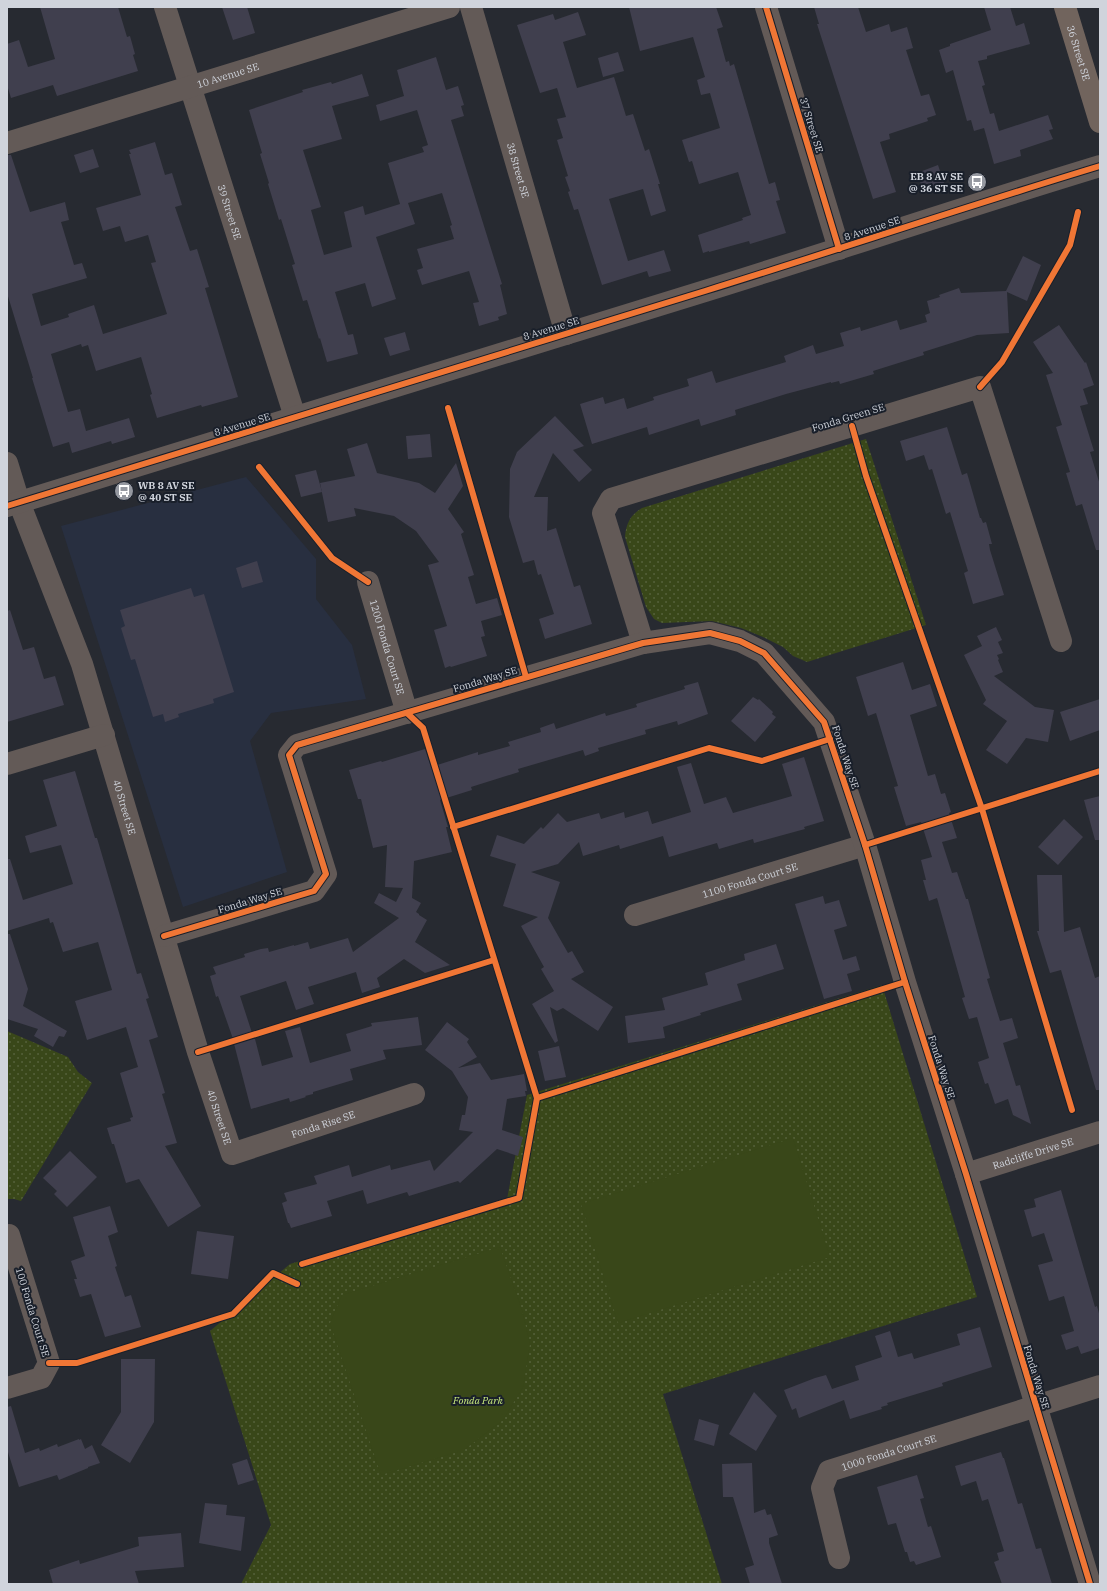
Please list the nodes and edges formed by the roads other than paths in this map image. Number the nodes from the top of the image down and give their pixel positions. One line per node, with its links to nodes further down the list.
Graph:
1 (165, 7): 6 (street, 39 Street SE)
2 (449, 7): 6 (street, 10 Avenue SE)
3 (471, 7): 11 (street, 38 Street SE)
4 (766, 7): 10 (street, 37 Street SE)
5 (1065, 7): 7 (main road, 36 Street SE)
6 (189, 87): 8 (street, 10 Avenue SE); 12 (street, 39 Street SE)
7 (1100, 122)
8 (7, 143)
9 (1100, 166): 10 (street, 8 Avenue SE)
10 (839, 249): 11 (street, 8 Avenue SE)
11 (566, 334): 12 (street, 8 Avenue SE)
12 (295, 417): 14 (street, 8 Avenue SE)
13 (7, 463): 14 (street, 40 Street SE)
14 (13, 504): 19 (street, 40 Street SE)
15 (368, 582): 18 (street, 1200 Fonda Court SE)
16 (1061, 641): 17 (street, Fonda Green SE)
17 (642, 643): 18 (street, Fonda Way SE); 21 (street, Fonda Way SE)
18 (407, 714): 23 (street, Fonda Way SE)
19 (104, 735): 20 (street); 23 (street, 40 Street SE)
20 (7, 764)
21 (865, 845): 22 (street, 1100 Fonda Court SE); 27 (street, Fonda Way SE)
22 (635, 915)
23 (164, 936): 26 (street, 40 Street SE)
24 (414, 1094): 26 (street, Fonda Rise SE)
25 (1100, 1132): 27 (street, Radcliffe Drive SE)
26 (232, 1154)
27 (966, 1174): 31 (street, Fonda Way SE)
28 (9, 1235): 30 (street, 100 Fonda Court SE)
29 (1100, 1386): 31 (street)
30 (7, 1388)
31 (1036, 1407): 32 (street, 1000 Fonda Court SE); 33 (street, Fonda Way SE)
32 (839, 1558)
33 (1090, 1584)

